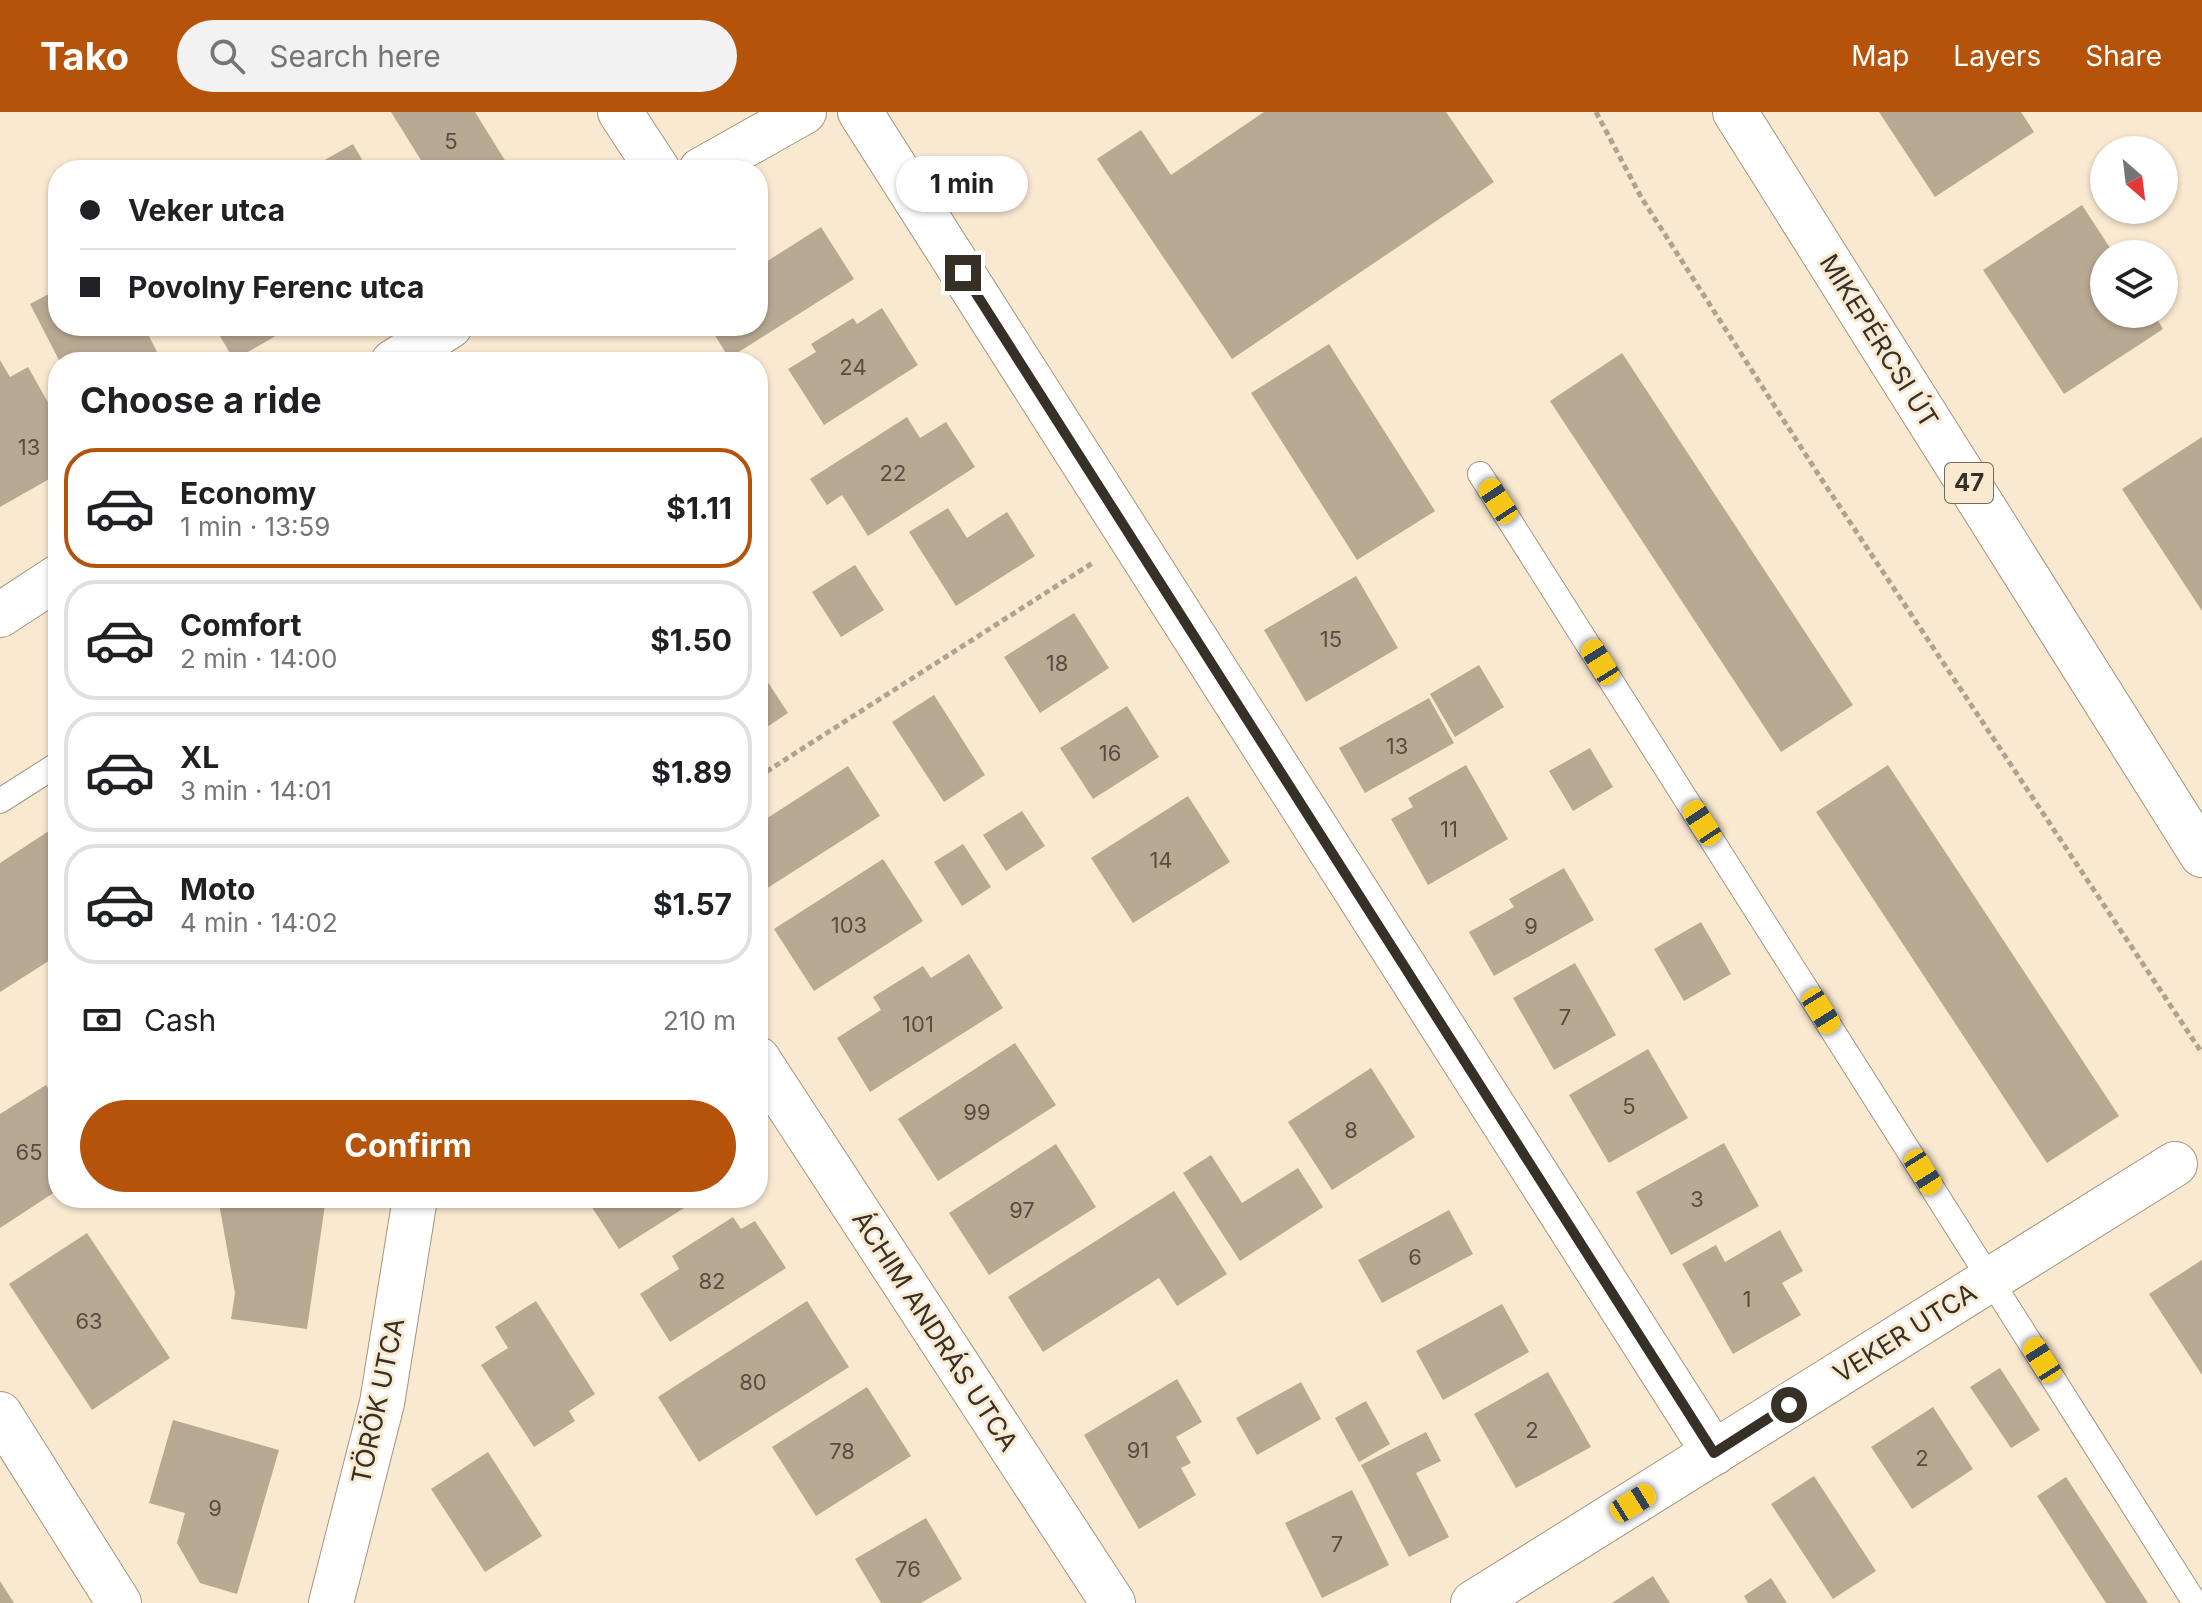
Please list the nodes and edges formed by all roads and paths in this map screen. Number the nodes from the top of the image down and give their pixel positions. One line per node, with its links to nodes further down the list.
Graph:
1 (620, 112): 6 (street)
2 (804, 112): 7 (street)
3 (860, 112): 11 (street)
4 (1596, 112): 18 (path)
5 (1735, 112): 17 (street, MIKEPÉRCSI ÚT / 47)
6 (651, 160)
7 (719, 160)
8 (434, 336): 9 (street)
9 (409, 352)
10 (1480, 474): 22 (lane)
11 (1132, 538): 15 (path); 24 (street)
12 (48, 584): 13 (street)
13 (0, 615)
14 (48, 770): 16 (lane)
15 (768, 771)
16 (0, 801)
17 (2202, 855)
18 (2202, 1053)
19 (768, 1074): 27 (street, ÁCHIM ANDRÁS UTCA)
20 (2175, 1164): 22 (street, VEKER UTCA)
21 (413, 1208): 26 (street, TÖRÖK UTCA)
22 (1991, 1279): 24 (street, VEKER UTCA); 29 (lane)
23 (0, 1414): 25 (street)
24 (1714, 1453): 28 (street, VEKER UTCA)
25 (119, 1603)
26 (331, 1603)
27 (1113, 1603)
28 (1473, 1603)
29 (2195, 1603)

